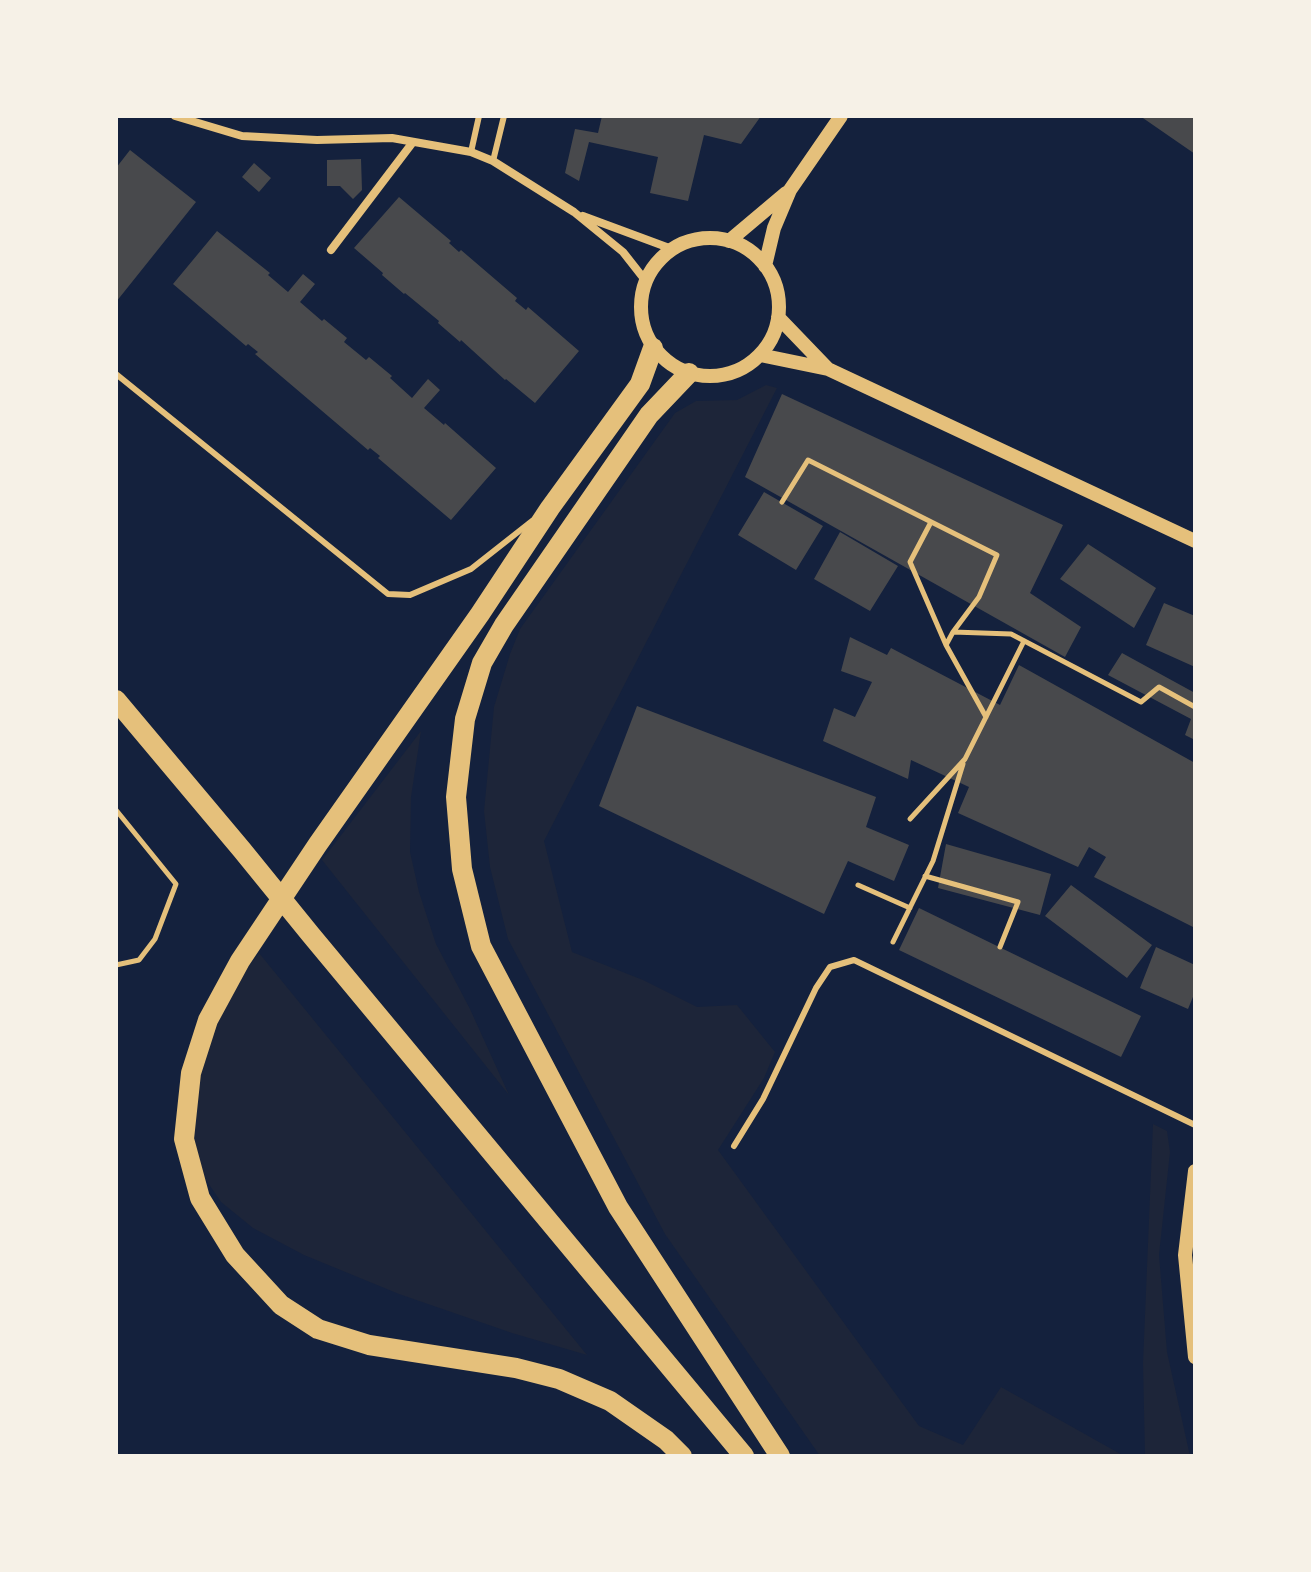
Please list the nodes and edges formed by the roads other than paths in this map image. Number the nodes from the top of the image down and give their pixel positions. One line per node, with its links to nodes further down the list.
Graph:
1 (175, 116): 5 (street)
2 (479, 116): 6 (lane)
3 (504, 116): 7 (lane)
4 (841, 116): 8 (street)
5 (413, 142): 6 (street); 12 (street)
6 (471, 152): 7 (street)
7 (493, 161): 9 (street)
8 (790, 190): 10 (street); 13 (street)
9 (574, 212): 11 (street); 14 (street)
10 (729, 241): 11 (street); 13 (street)
11 (672, 249): 14 (street)
12 (331, 250)
13 (765, 266): 15 (street)
14 (645, 280): 16 (street)
15 (778, 317): 17 (street); 18 (street)
16 (653, 348): 19 (street); 21 (main road)
17 (760, 355): 18 (street); 19 (street)
18 (828, 369): 22 (street)
19 (689, 373): 30 (main road)
20 (116, 374): 21 (lane)
21 (550, 508): 28 (main road)
22 (1195, 541)
23 (116, 700): 29 (main road)
24 (1195, 1125): 25 (lane)
25 (734, 1146)
26 (1195, 1171): 27 (street)
27 (1195, 1357)
28 (682, 1456)
29 (744, 1456)
30 (780, 1456)

